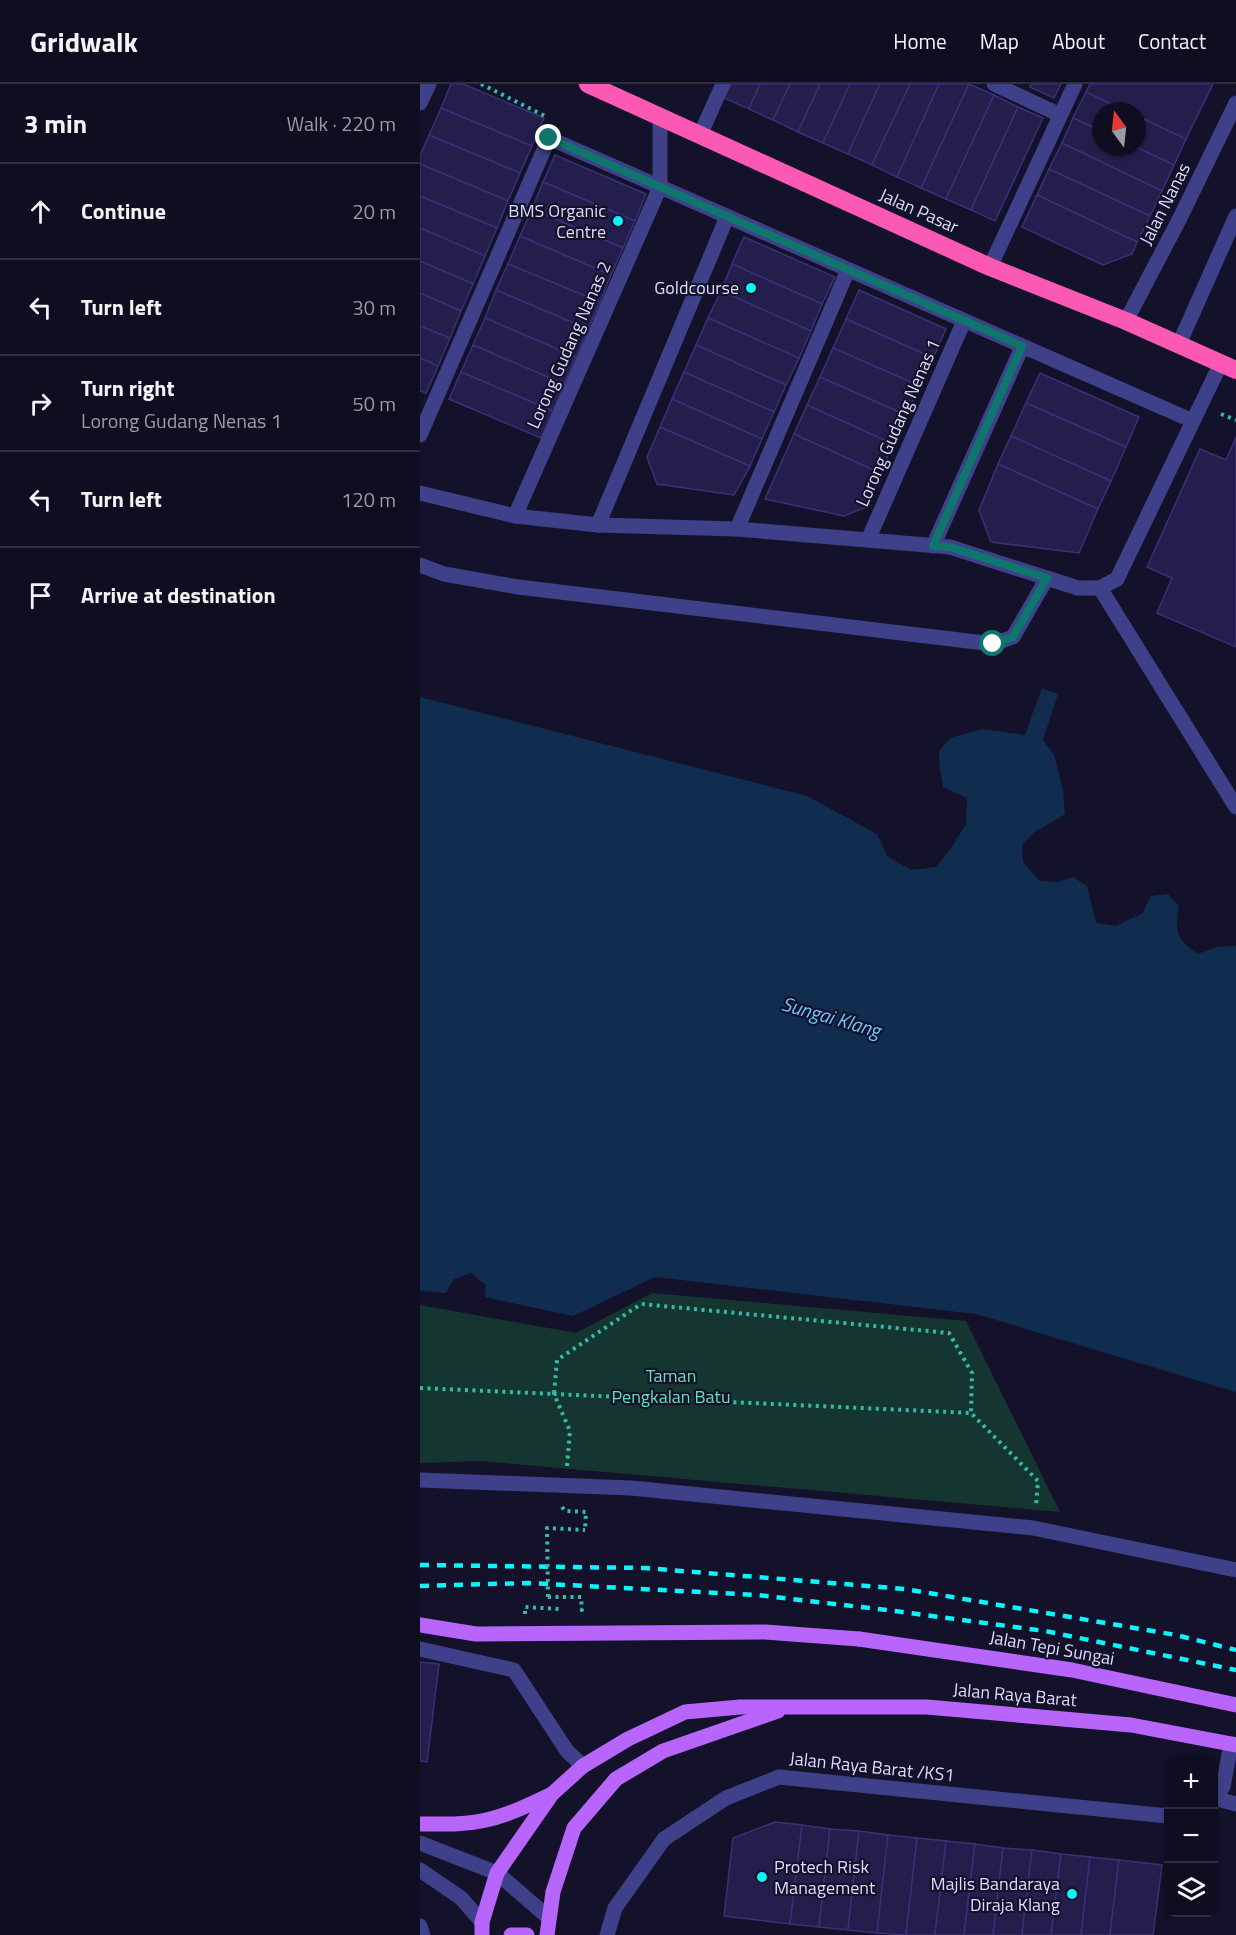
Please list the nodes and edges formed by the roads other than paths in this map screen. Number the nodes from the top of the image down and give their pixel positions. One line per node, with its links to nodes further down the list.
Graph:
1 (429, 84): 7 (street)
2 (588, 84): 9 (highway, Jalan Pasar)
3 (723, 84): 10 (street)
4 (994, 84): 8 (street)
5 (1075, 84): 8 (street)
6 (1236, 103): 17 (street, Jalan Nanas)
7 (420, 104)
8 (1060, 115): 14 (street)
9 (660, 118): 10 (highway, Jalan Pasar); 11 (street, Lorong Gudang Nanas 2)
10 (700, 135): 14 (highway, Jalan Pasar)
11 (660, 187): 12 (street); 22 (street); 24 (street, Lorong Gudang Nanas 2)
12 (727, 216): 15 (street); 25 (street)
13 (1236, 216): 18 (street)
14 (990, 267): 17 (highway, Jalan Pasar)
15 (848, 270): 16 (street); 26 (street)
16 (964, 321): 19 (street); 27 (street, Lorong Gudang Nenas 1)
17 (1126, 321): 18 (highway, Jalan Pasar)
18 (1179, 344): 20 (highway, Jalan Pasar)
19 (1022, 346): 21 (street); 28 (street)
20 (1228, 366): 21 (street)
21 (1193, 422): 31 (street)
22 (420, 435)
23 (420, 493): 24 (street)
24 (514, 516): 25 (street)
25 (598, 525): 26 (street)
26 (737, 529): 27 (street)
27 (868, 540): 28 (street)
28 (933, 546): 30 (street)
29 (420, 566): 30 (street)
30 (1047, 578): 31 (street)
31 (1100, 588): 32 (street)
32 (1236, 807)
33 (420, 1480): 34 (street)
34 (1236, 1570)
35 (420, 1625): 37 (main road, Jalan Tepi Sungai, bridge)
36 (420, 1649): 40 (street)
37 (1236, 1705)
38 (789, 1707): 39 (main road, Jalan Raya Barat); 40 (main road, Jalan Raya Barat); 50 (main road, Jalan Raya Barat)
39 (1234, 1745): 41 (street)
40 (583, 1766): 42 (main road, Jalan Raya Barat)
41 (1218, 1792)
42 (552, 1794): 46 (main road); 49 (main road, Jalan Raya Barat)
43 (1218, 1797): 44 (street)
44 (1236, 1804)
45 (1164, 1816): 57 (street, Jalan Raya Barat /KS1)
46 (420, 1824)
47 (420, 1843): 49 (street)
48 (420, 1870): 52 (street)
49 (497, 1873): 50 (street); 52 (main road, Jalan Raya Barat)
50 (549, 1918): 56 (main road, Jalan Raya Barat)
51 (420, 1926): 53 (street)
52 (482, 1929)
53 (423, 1935)
54 (512, 1935): 55 (main road)
55 (527, 1935)
56 (547, 1935)
57 (607, 1935)

